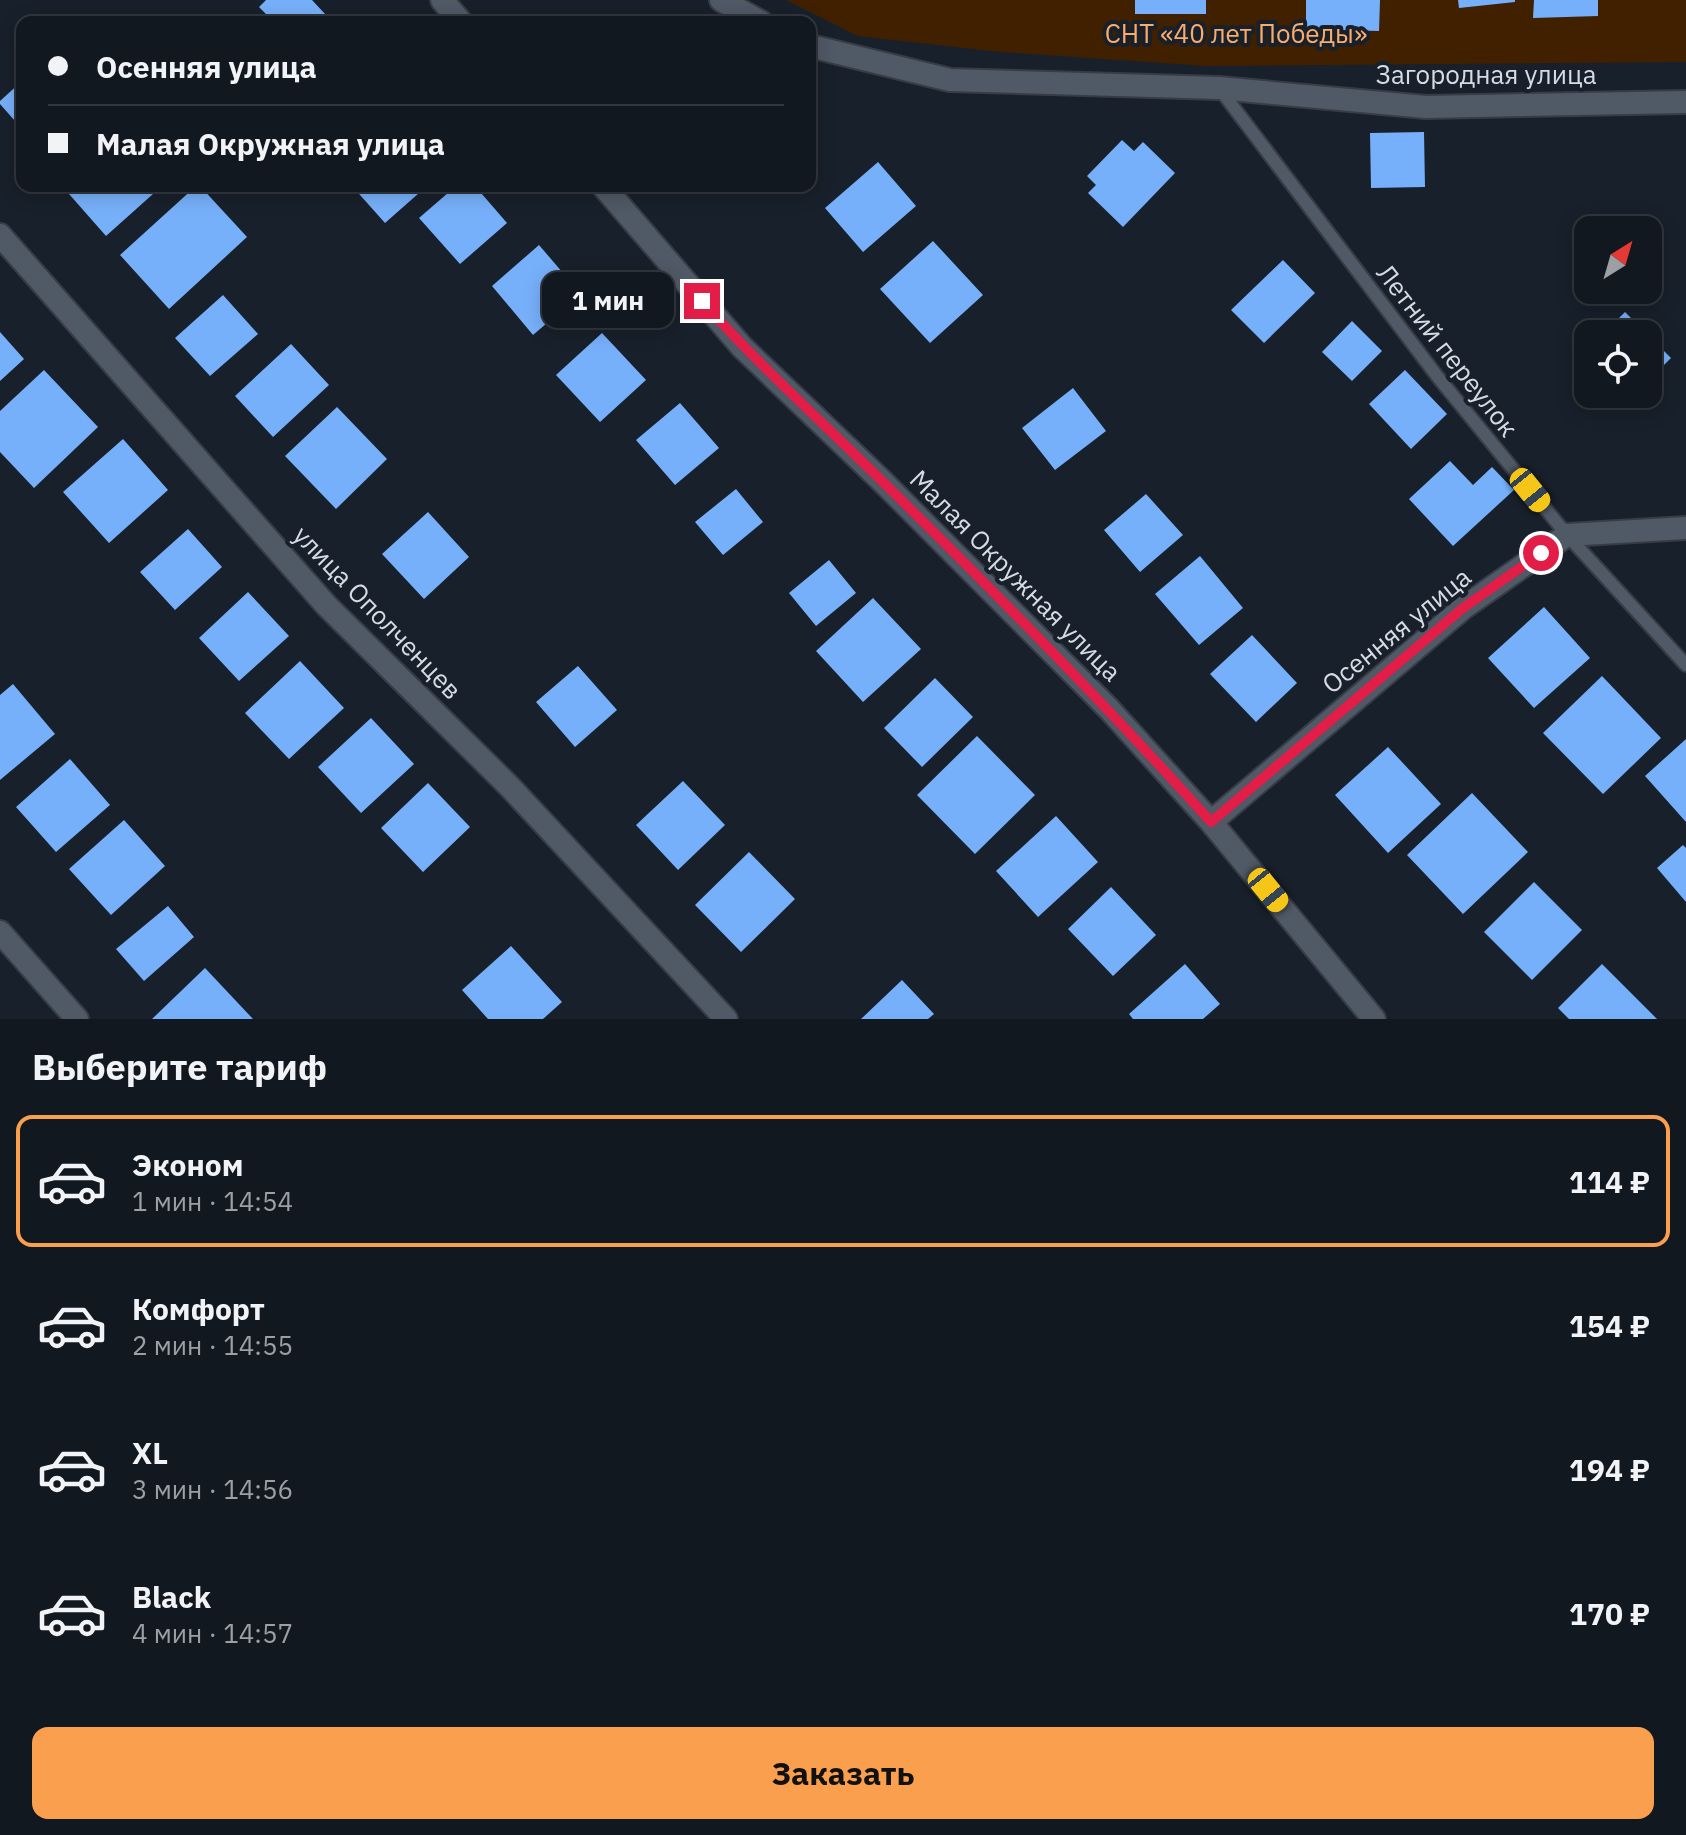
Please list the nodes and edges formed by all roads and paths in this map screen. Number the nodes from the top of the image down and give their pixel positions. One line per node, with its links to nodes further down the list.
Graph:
1 (442, 0): 3 (street)
2 (721, 0): 4 (street)
3 (456, 16)
4 (750, 16)
5 (816, 47): 6 (street, Загородная улица)
6 (1219, 88): 7 (street, Загородная улица); 11 (lane, Летний переулок)
7 (1686, 102)
8 (608, 192): 13 (street, Малая Окружная улица)
9 (0, 235): 16 (street, улица Ополченцев)
10 (1686, 528): 11 (street)
11 (1567, 535): 12 (lane, Летний переулок); 13 (street, Осенняя улица)
12 (1686, 665)
13 (1211, 822): 17 (street, Малая Окружная улица)
14 (0, 932): 15 (street)
15 (77, 1019)
16 (726, 1019)
17 (1374, 1019)

